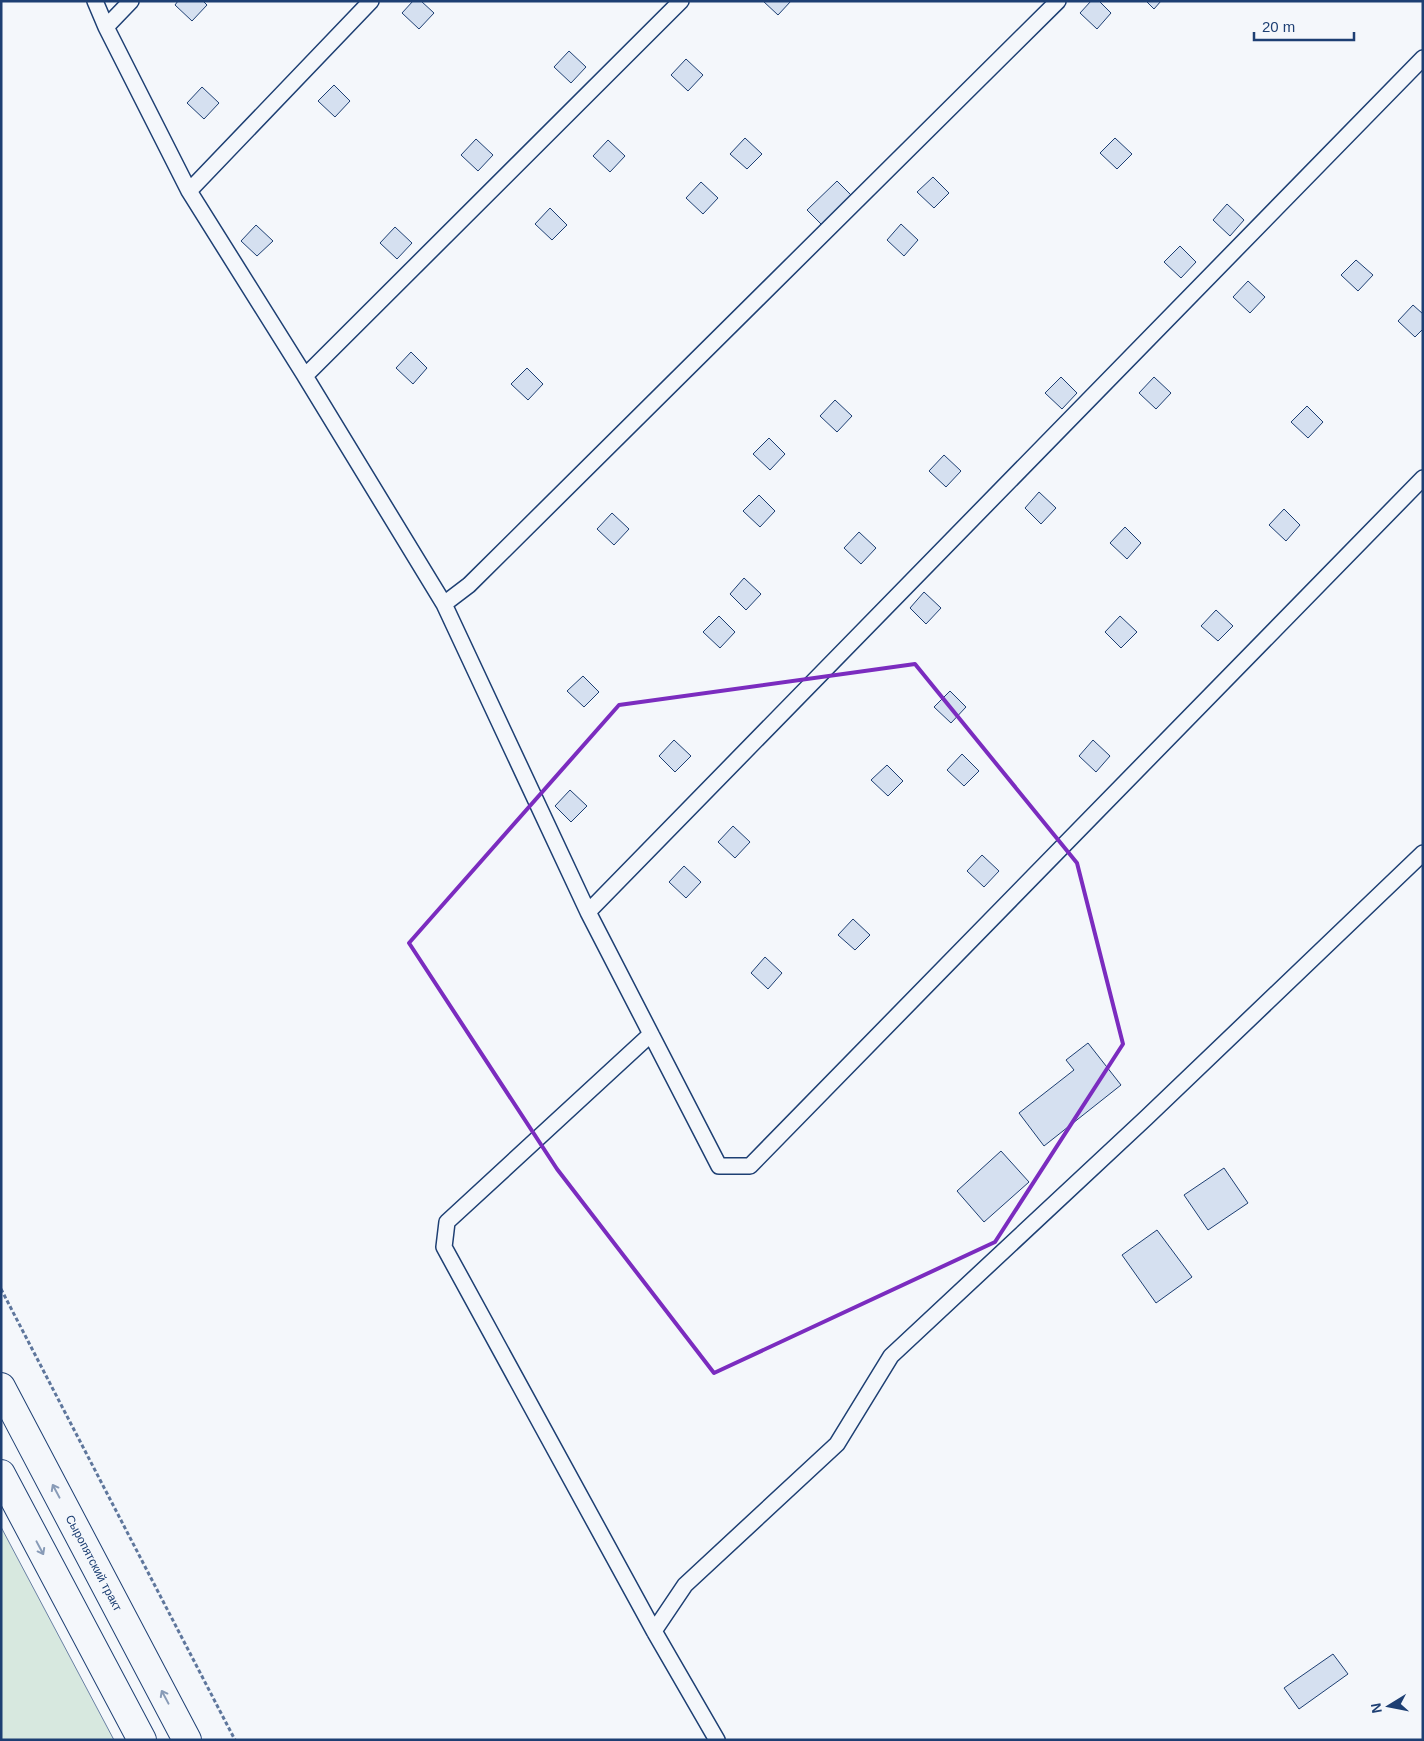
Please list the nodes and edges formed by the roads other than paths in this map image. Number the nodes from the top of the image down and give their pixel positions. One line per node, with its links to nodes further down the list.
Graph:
1 (94, 1): 6 (lane)
2 (131, 1): 6 (lane)
3 (371, 1): 8 (lane)
4 (681, 1): 9 (lane)
5 (1058, 1): 11 (lane)
6 (106, 27): 8 (lane)
7 (1423, 58): 13 (lane)
8 (189, 191): 9 (lane)
9 (305, 376): 11 (lane)
10 (1423, 478): 14 (lane)
11 (444, 604): 13 (lane)
12 (1423, 853): 17 (lane)
13 (588, 912): 14 (lane)
14 (651, 1034): 17 (lane)
15 (1, 1387): 19 (main road, Сыропятский тракт, one-way to 15)
16 (1, 1474): 18 (main road, one-way to 18)
17 (654, 1631): 20 (lane)
18 (142, 1740)
19 (188, 1740)
20 (717, 1740)

